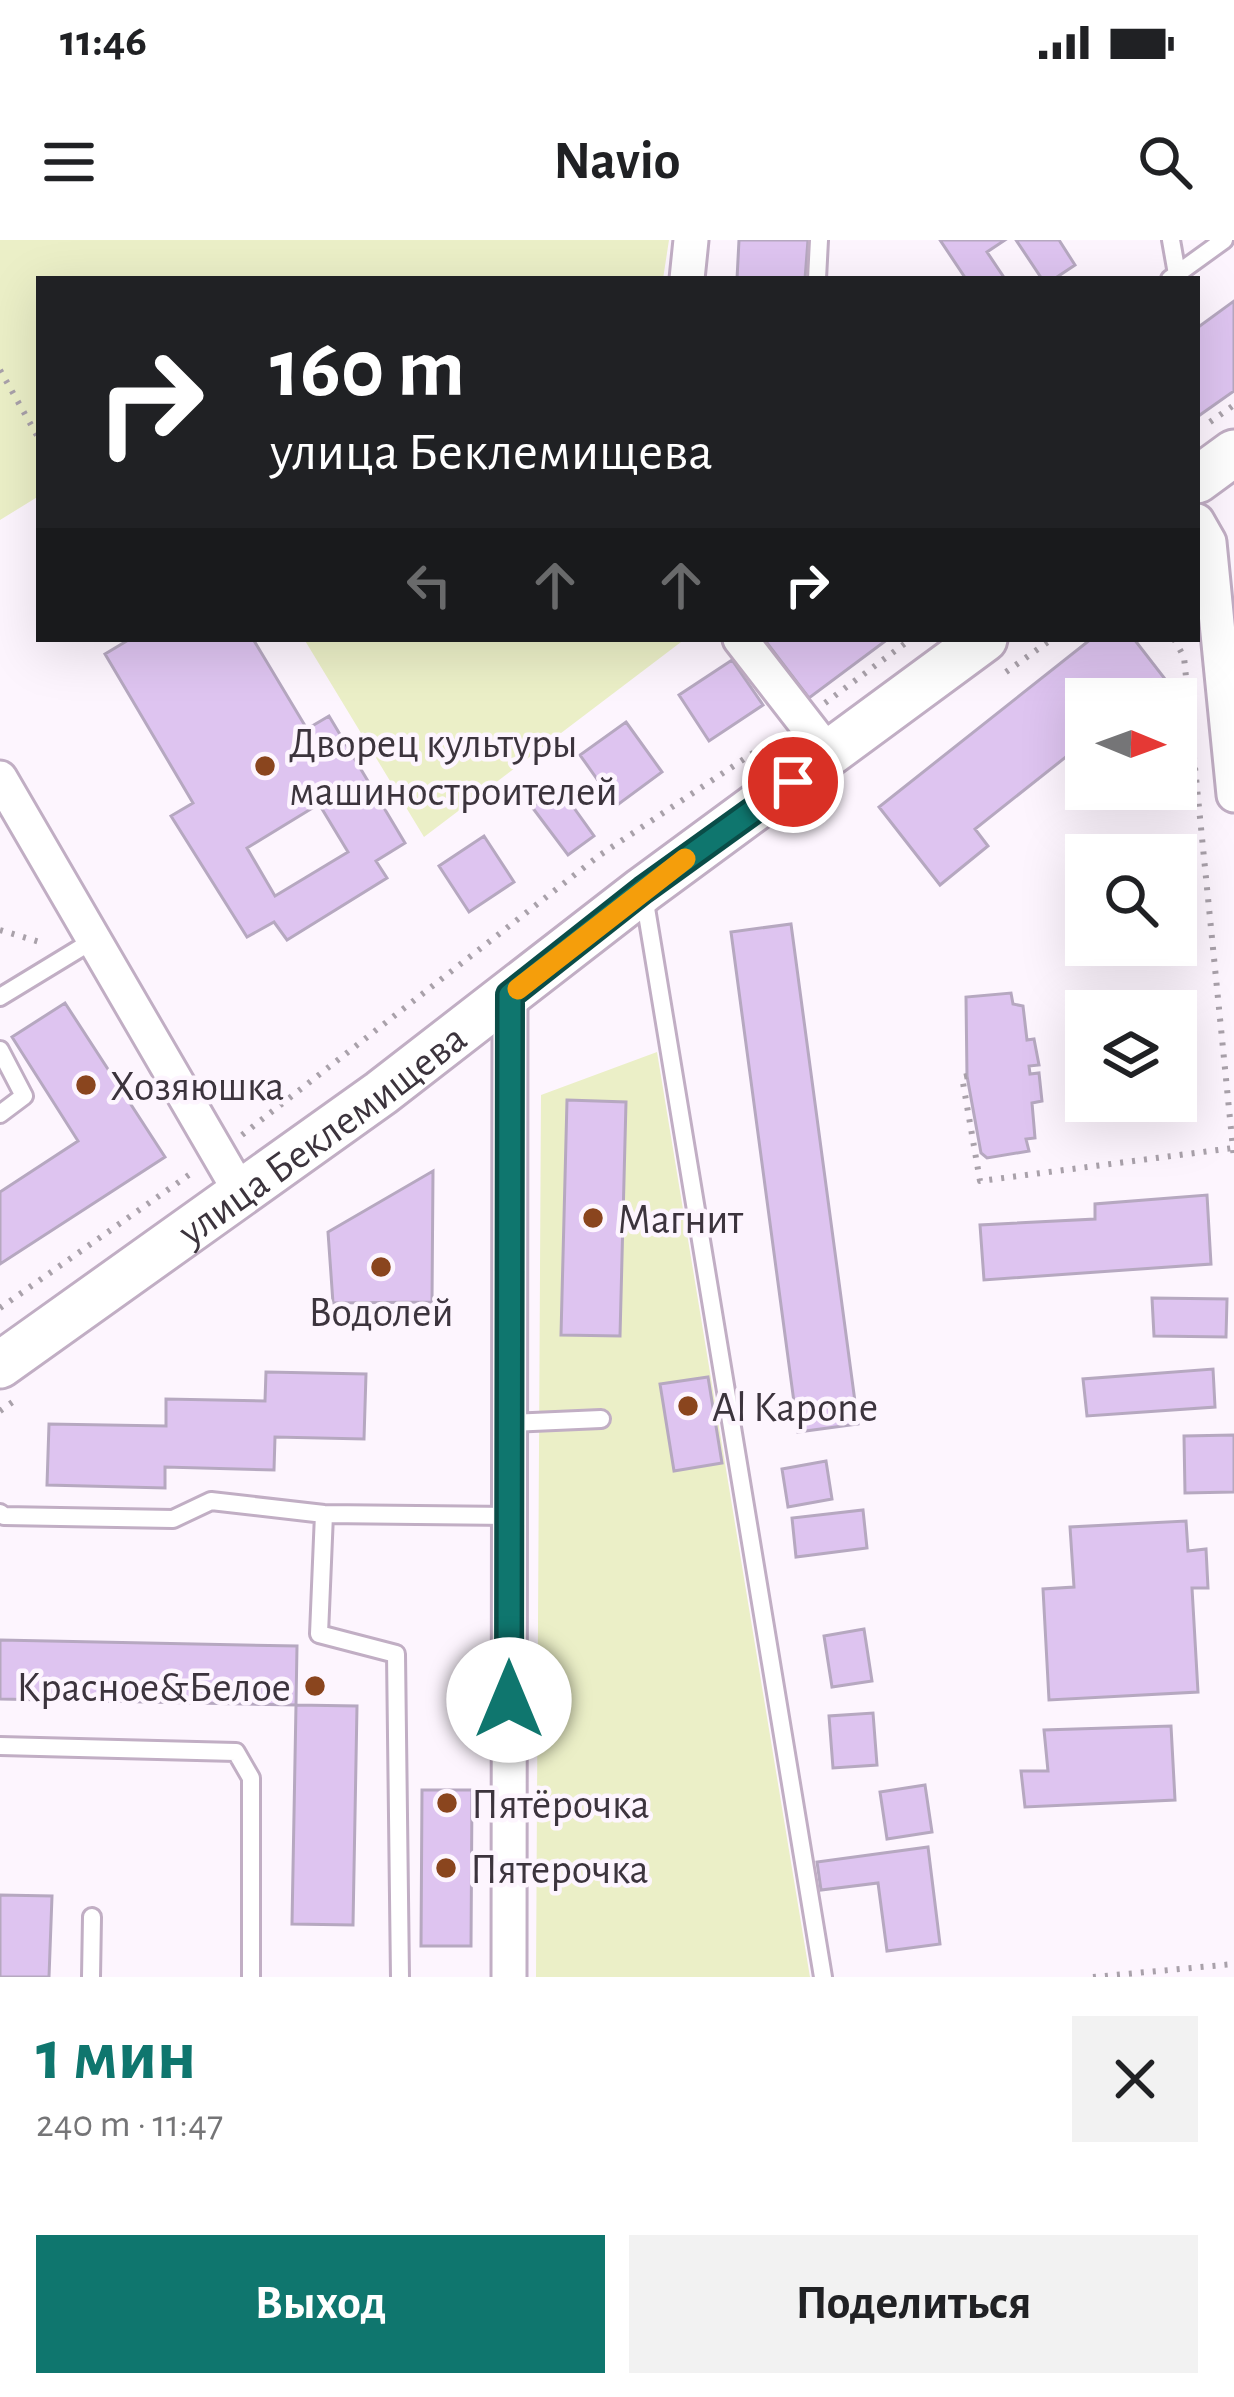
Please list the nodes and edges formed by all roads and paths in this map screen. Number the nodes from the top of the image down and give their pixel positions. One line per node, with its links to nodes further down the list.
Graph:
1 (691, 240): 5 (street)
2 (819, 240): 6 (lane)
3 (1171, 240): 7 (lane)
4 (1225, 240): 7 (lane)
5 (687, 276)
6 (817, 276)
7 (1173, 276)
8 (0, 370): 9 (path)
9 (36, 434)
10 (1234, 452): 11 (main road)
11 (1200, 478)
12 (1200, 526): 20 (street)
13 (742, 642): 17 (street)
14 (907, 642): 17 (path)
15 (981, 642): 18 (main road, улица Беклемищева)
16 (1176, 642): 30 (path)
17 (801, 721): 18 (street); 32 (path)
18 (830, 755): 22 (main road, улица Беклемищева)
19 (0, 778): 21 (street)
20 (1234, 795)
21 (11, 823): 24 (street)
22 (643, 890): 25 (main road, улица Беклемищева); 47 (lane)
23 (0, 930): 24 (path)
24 (82, 946): 26 (lane); 32 (street)
25 (510, 995): 32 (main road, улица Беклемищева); 36 (street)
26 (0, 997)
27 (0, 1050): 29 (lane)
28 (967, 1076): 30 (path)
29 (0, 1114)
30 (1233, 1148): 31 (path)
31 (1234, 1160)
32 (229, 1174): 33 (path); 34 (main road, улица Беклемищева)
33 (0, 1308)
34 (0, 1365)
35 (601, 1418): 36 (lane)
36 (510, 1423): 39 (street)
37 (0, 1513): 38 (lane)
38 (324, 1514): 39 (lane); 45 (lane)
39 (510, 1516): 46 (street)
40 (0, 1746): 44 (lane)
41 (92, 1917): 43 (lane)
42 (1234, 1964): 48 (path)
43 (91, 1977)
44 (251, 1977)
45 (400, 1977)
46 (509, 1977)
47 (823, 1977)
48 (1093, 1977)

